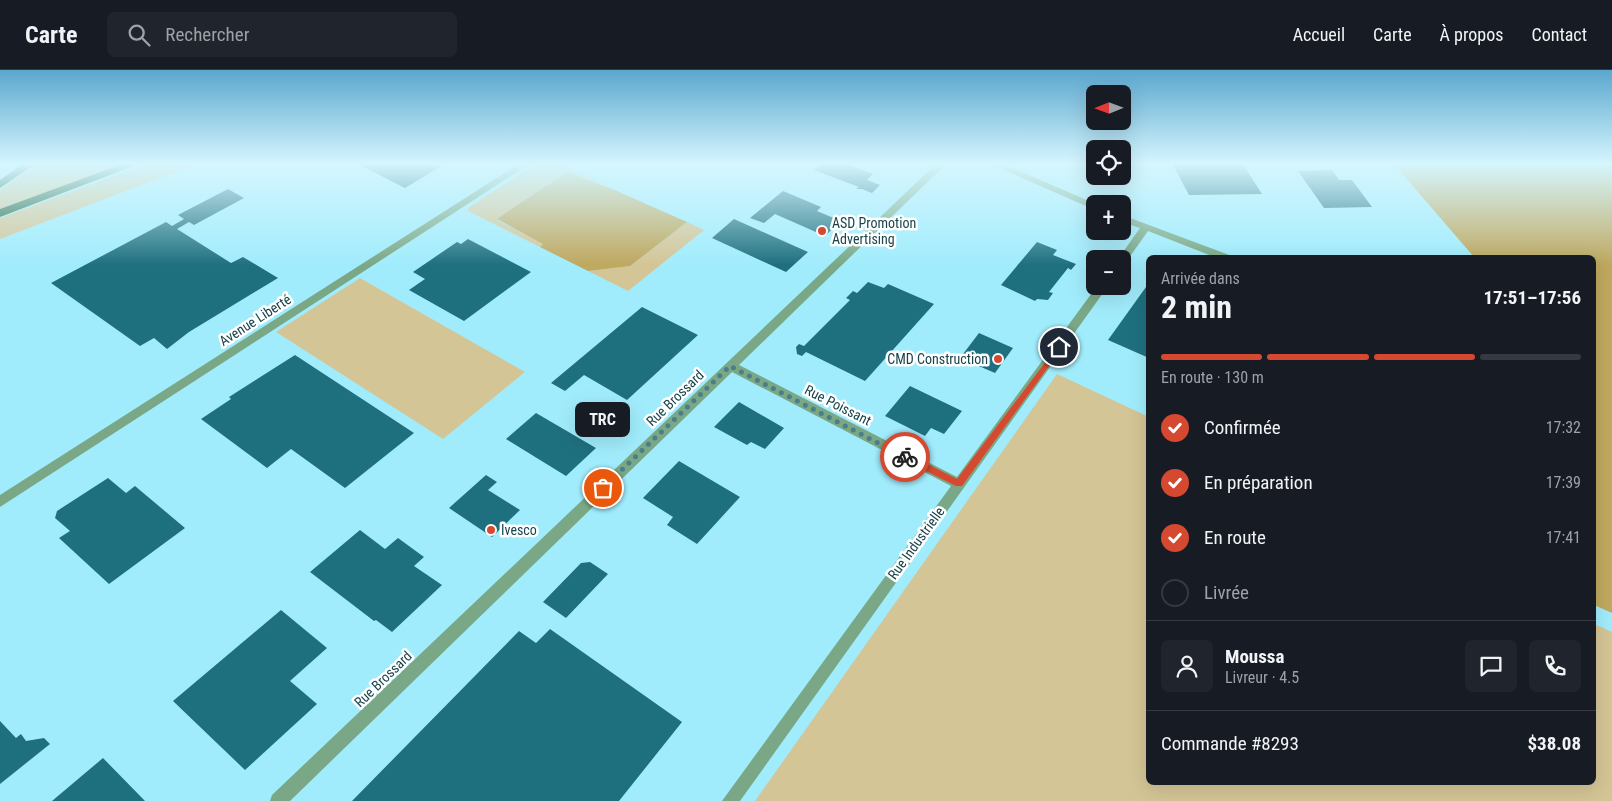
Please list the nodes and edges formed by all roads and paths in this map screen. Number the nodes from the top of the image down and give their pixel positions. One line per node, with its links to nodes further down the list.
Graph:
1 (43, 197): 6 (highway)
2 (473, 197): 14 (street, Avenue Liberté)
3 (906, 197): 12 (street, Rue Brossard)
4 (1072, 197): 5 (street)
5 (1086, 203)
6 (0, 213)
7 (1131, 221): 8 (street)
8 (1146, 227): 9 (street); 10 (street)
9 (1129, 250)
10 (1220, 255)
11 (1096, 295): 13 (street, Rue Industrielle)
12 (730, 366): 13 (street, Rue Poissant); 15 (street, Rue Brossard)
13 (959, 484): 16 (street, Rue Industrielle)
14 (0, 502)
15 (278, 801)
16 (730, 801)

